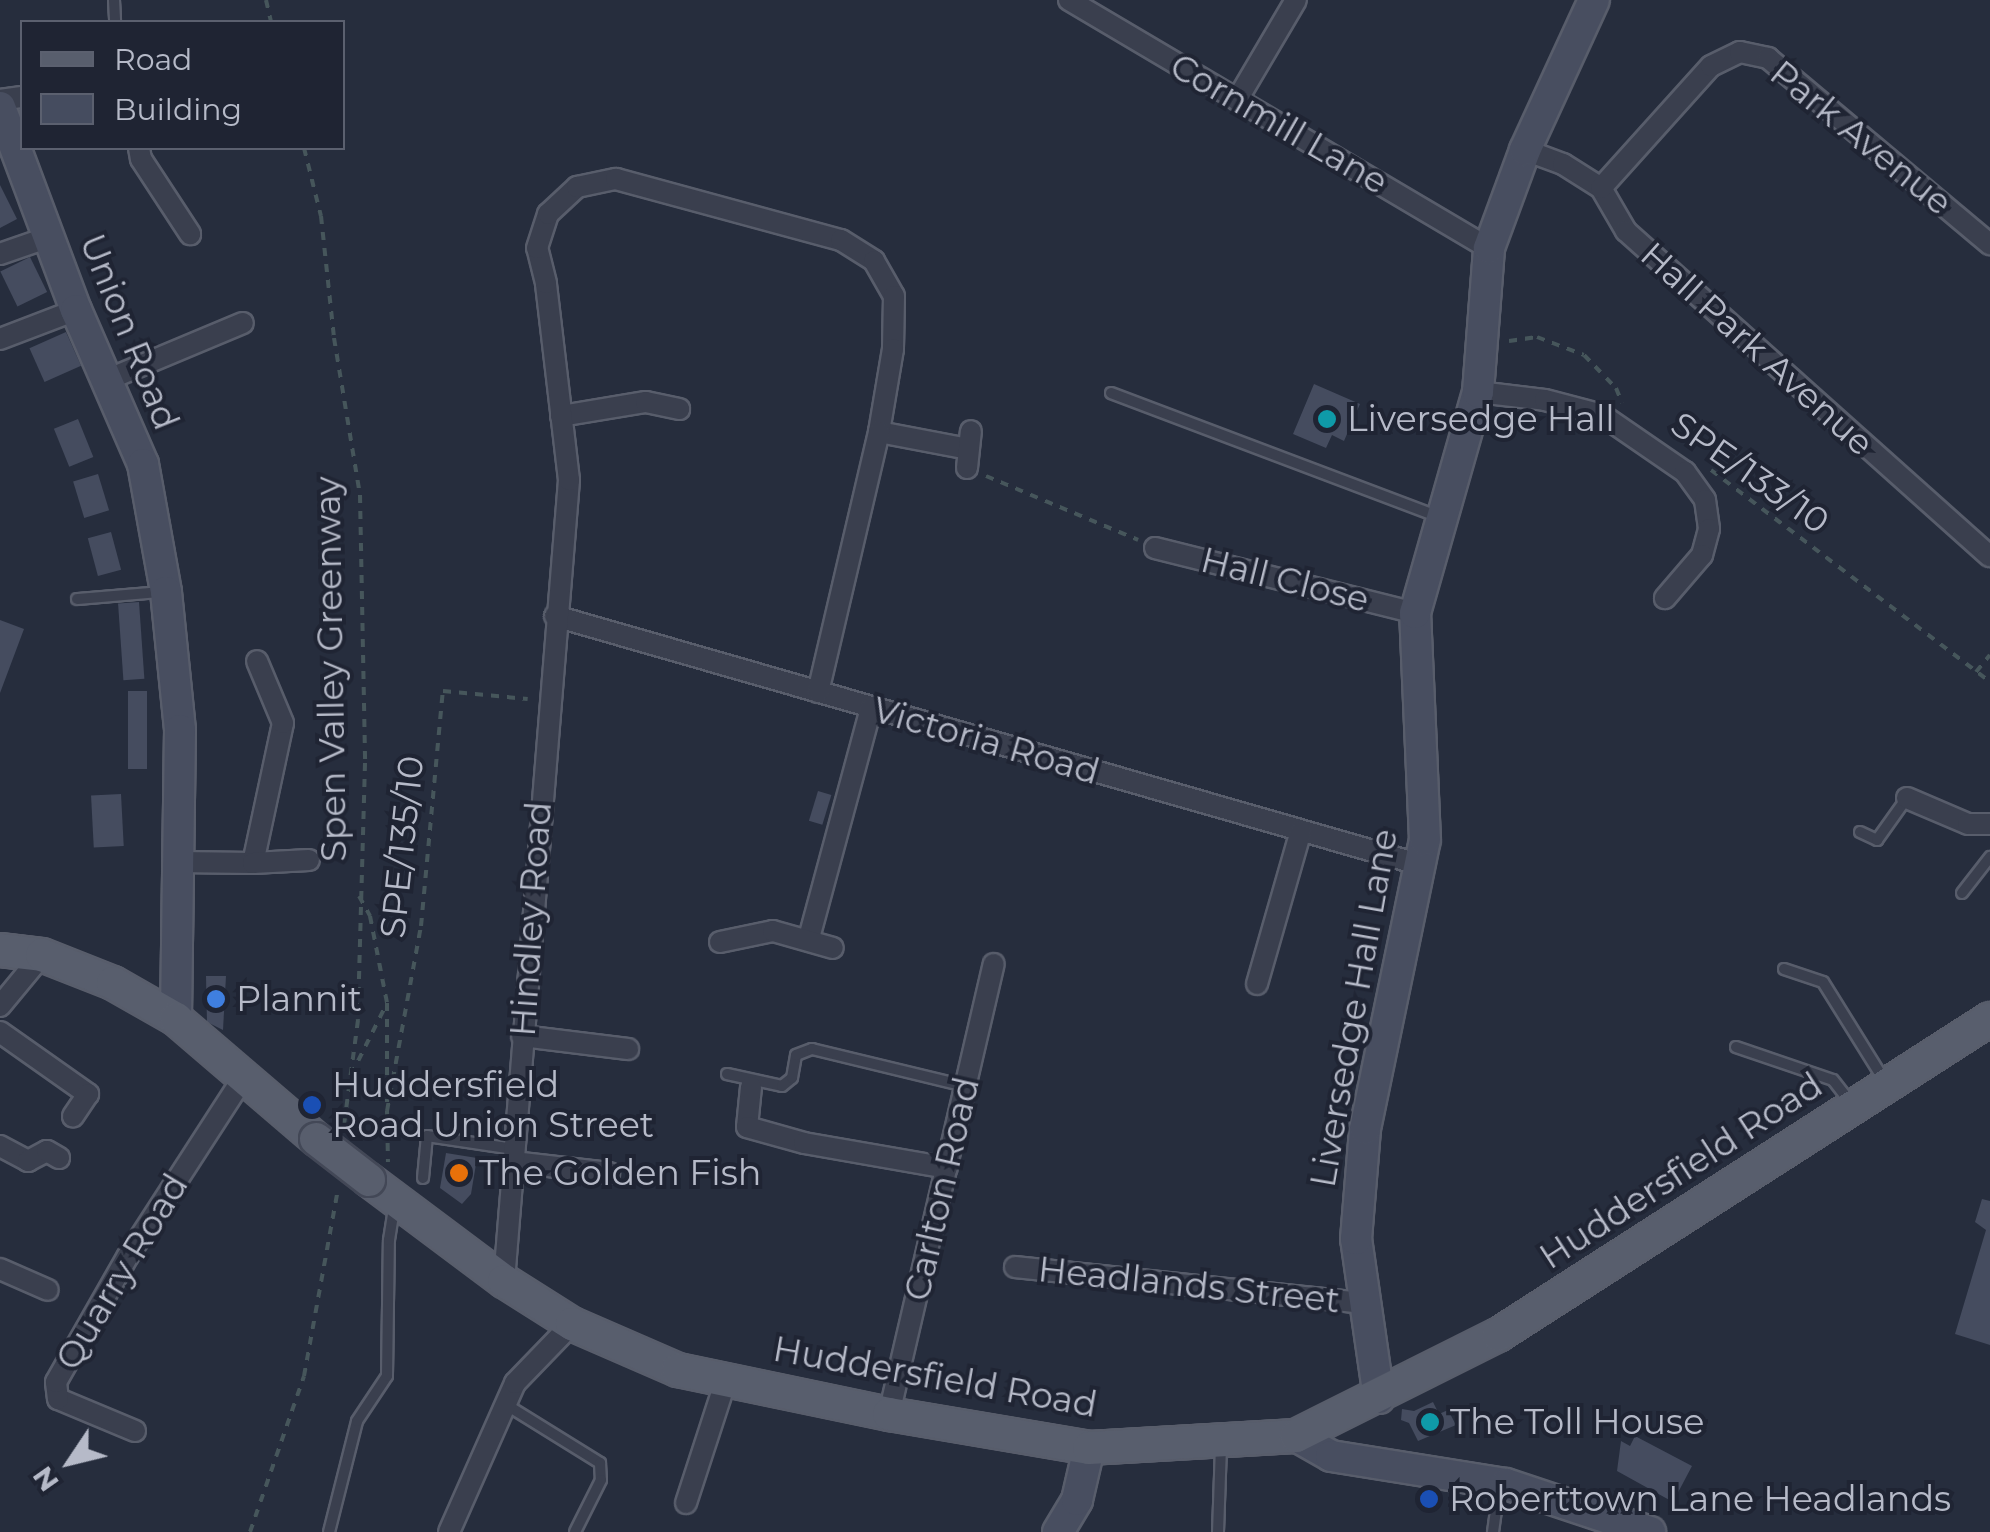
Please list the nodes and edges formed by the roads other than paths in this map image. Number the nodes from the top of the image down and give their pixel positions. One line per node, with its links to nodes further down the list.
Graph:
1 (1296, 0): 4 (street)
2 (1594, 0): 7 (street, Liversedge Hall Lane)
3 (1077, 2): 4 (street, Cornmill Lane)
4 (1237, 100): 13 (street, Cornmill Lane)
5 (0, 107): 8 (street, Union Road)
6 (139, 150): 10 (street)
7 (1525, 150): 9 (street, Hall Park Avenue); 13 (street, Liversedge Hall Lane)
8 (10, 162): 11 (street, Union Road)
9 (1601, 188): 12 (street, Park Avenue); 27 (street, Hall Park Avenue)
10 (190, 234)
11 (49, 237): 14 (street); 15 (street, Union Road)
12 (1990, 244)
13 (1489, 248): 19 (street, Liversedge Hall Lane)
14 (0, 254)
15 (76, 310): 17 (street); 18 (street, Union Road)
16 (243, 323): 18 (street)
17 (0, 339)
18 (108, 379): 28 (street, Union Road)
19 (1478, 392): 25 (street, Liversedge Hall Lane); 29 (street)
20 (1111, 393): 25 (lane)
21 (678, 409): 22 (street)
22 (562, 416): 23 (street, Hindley Road); 32 (street, Hindley Road)
23 (879, 432): 24 (street); 34 (street, Hindley Road)
24 (969, 449)
25 (1442, 518): 31 (street, Liversedge Hall Lane)
26 (1155, 548): 31 (street, Hall Close)
27 (1990, 556)
28 (166, 592): 30 (lane); 42 (street, Union Road)
29 (1665, 598)
30 (77, 599)
31 (1415, 613): 44 (street, Liversedge Hall Lane)
32 (555, 616): 34 (street, Victoria Road); 58 (street, Hindley Road)
33 (257, 662): 43 (street)
34 (818, 692): 35 (street, Victoria Road)
35 (871, 708): 38 (street, Victoria Road); 46 (street)
36 (1907, 798): 37 (street); 39 (lane)
37 (1990, 824)
38 (1301, 831): 44 (street, Victoria Road); 53 (street)
39 (1860, 832)
40 (1990, 857): 45 (lane)
41 (309, 860): 43 (street)
42 (178, 862): 43 (street); 55 (street, Union Road)
43 (253, 863)
44 (1418, 864): 79 (street, Liversedge Hall Lane)
45 (1962, 893)
46 (809, 938): 47 (street); 48 (street)
47 (720, 942)
48 (832, 948)
49 (0, 950): 50 (main road, Huddersfield Road)
50 (42, 955): 54 (street); 55 (main road, Huddersfield Road)
51 (994, 964): 64 (street, Carlton Road)
52 (1784, 969): 63 (lane)
53 (1258, 984)
54 (0, 1006)
55 (176, 1019): 62 (main road, Huddersfield Road)
56 (1990, 1019): 63 (main road, Huddersfield Road)
57 (0, 1032): 67 (street)
58 (522, 1036): 60 (street); 69 (street, Hindley Road)
59 (1736, 1047): 66 (lane)
60 (628, 1049)
61 (726, 1074): 64 (lane)
62 (244, 1077): 74 (main road, Huddersfield Road, bridge); 85 (street, Quarry Road)
63 (1887, 1085): 66 (main road, Huddersfield Road)
64 (966, 1086): 71 (street, Carlton Road)
65 (751, 1087): 71 (street)
66 (1853, 1107): 82 (main road, Huddersfield Road)
67 (74, 1116)
68 (0, 1146): 70 (street)
69 (513, 1156): 72 (street); 73 (lane); 77 (street, Hindley Road)
70 (59, 1158)
71 (946, 1168): 84 (street, Carlton Road)
72 (609, 1173)
73 (423, 1178)
74 (373, 1189): 77 (main road, Huddersfield Road); 91 (lane)
75 (1015, 1267): 79 (street, Headlands Street)
76 (0, 1270): 78 (street)
77 (504, 1282): 80 (main road, Huddersfield Road)
78 (48, 1290)
79 (1364, 1304): 82 (street, Liversedge Hall Lane)
80 (572, 1324): 81 (main road, Huddersfield Road); 83 (street)
81 (726, 1380): 84 (main road, Huddersfield Road); 90 (street)
82 (1378, 1398): 86 (main road, Huddersfield Road)
83 (504, 1404): 92 (street); 93 (lane)
84 (890, 1414): 88 (main road, Huddersfield Road)
85 (136, 1432)
86 (1296, 1436): 87 (main road, Huddersfield Road); 89 (street)
87 (1221, 1440): 88 (main road, Huddersfield Road); 95 (lane)
88 (1089, 1448): 94 (street)
89 (1500, 1482): 96 (lane); 97 (street)
90 (686, 1503)
91 (329, 1532)
92 (448, 1532)
93 (576, 1532)
94 (1058, 1532)
95 (1218, 1532)
96 (1494, 1532)
97 (1650, 1532)

